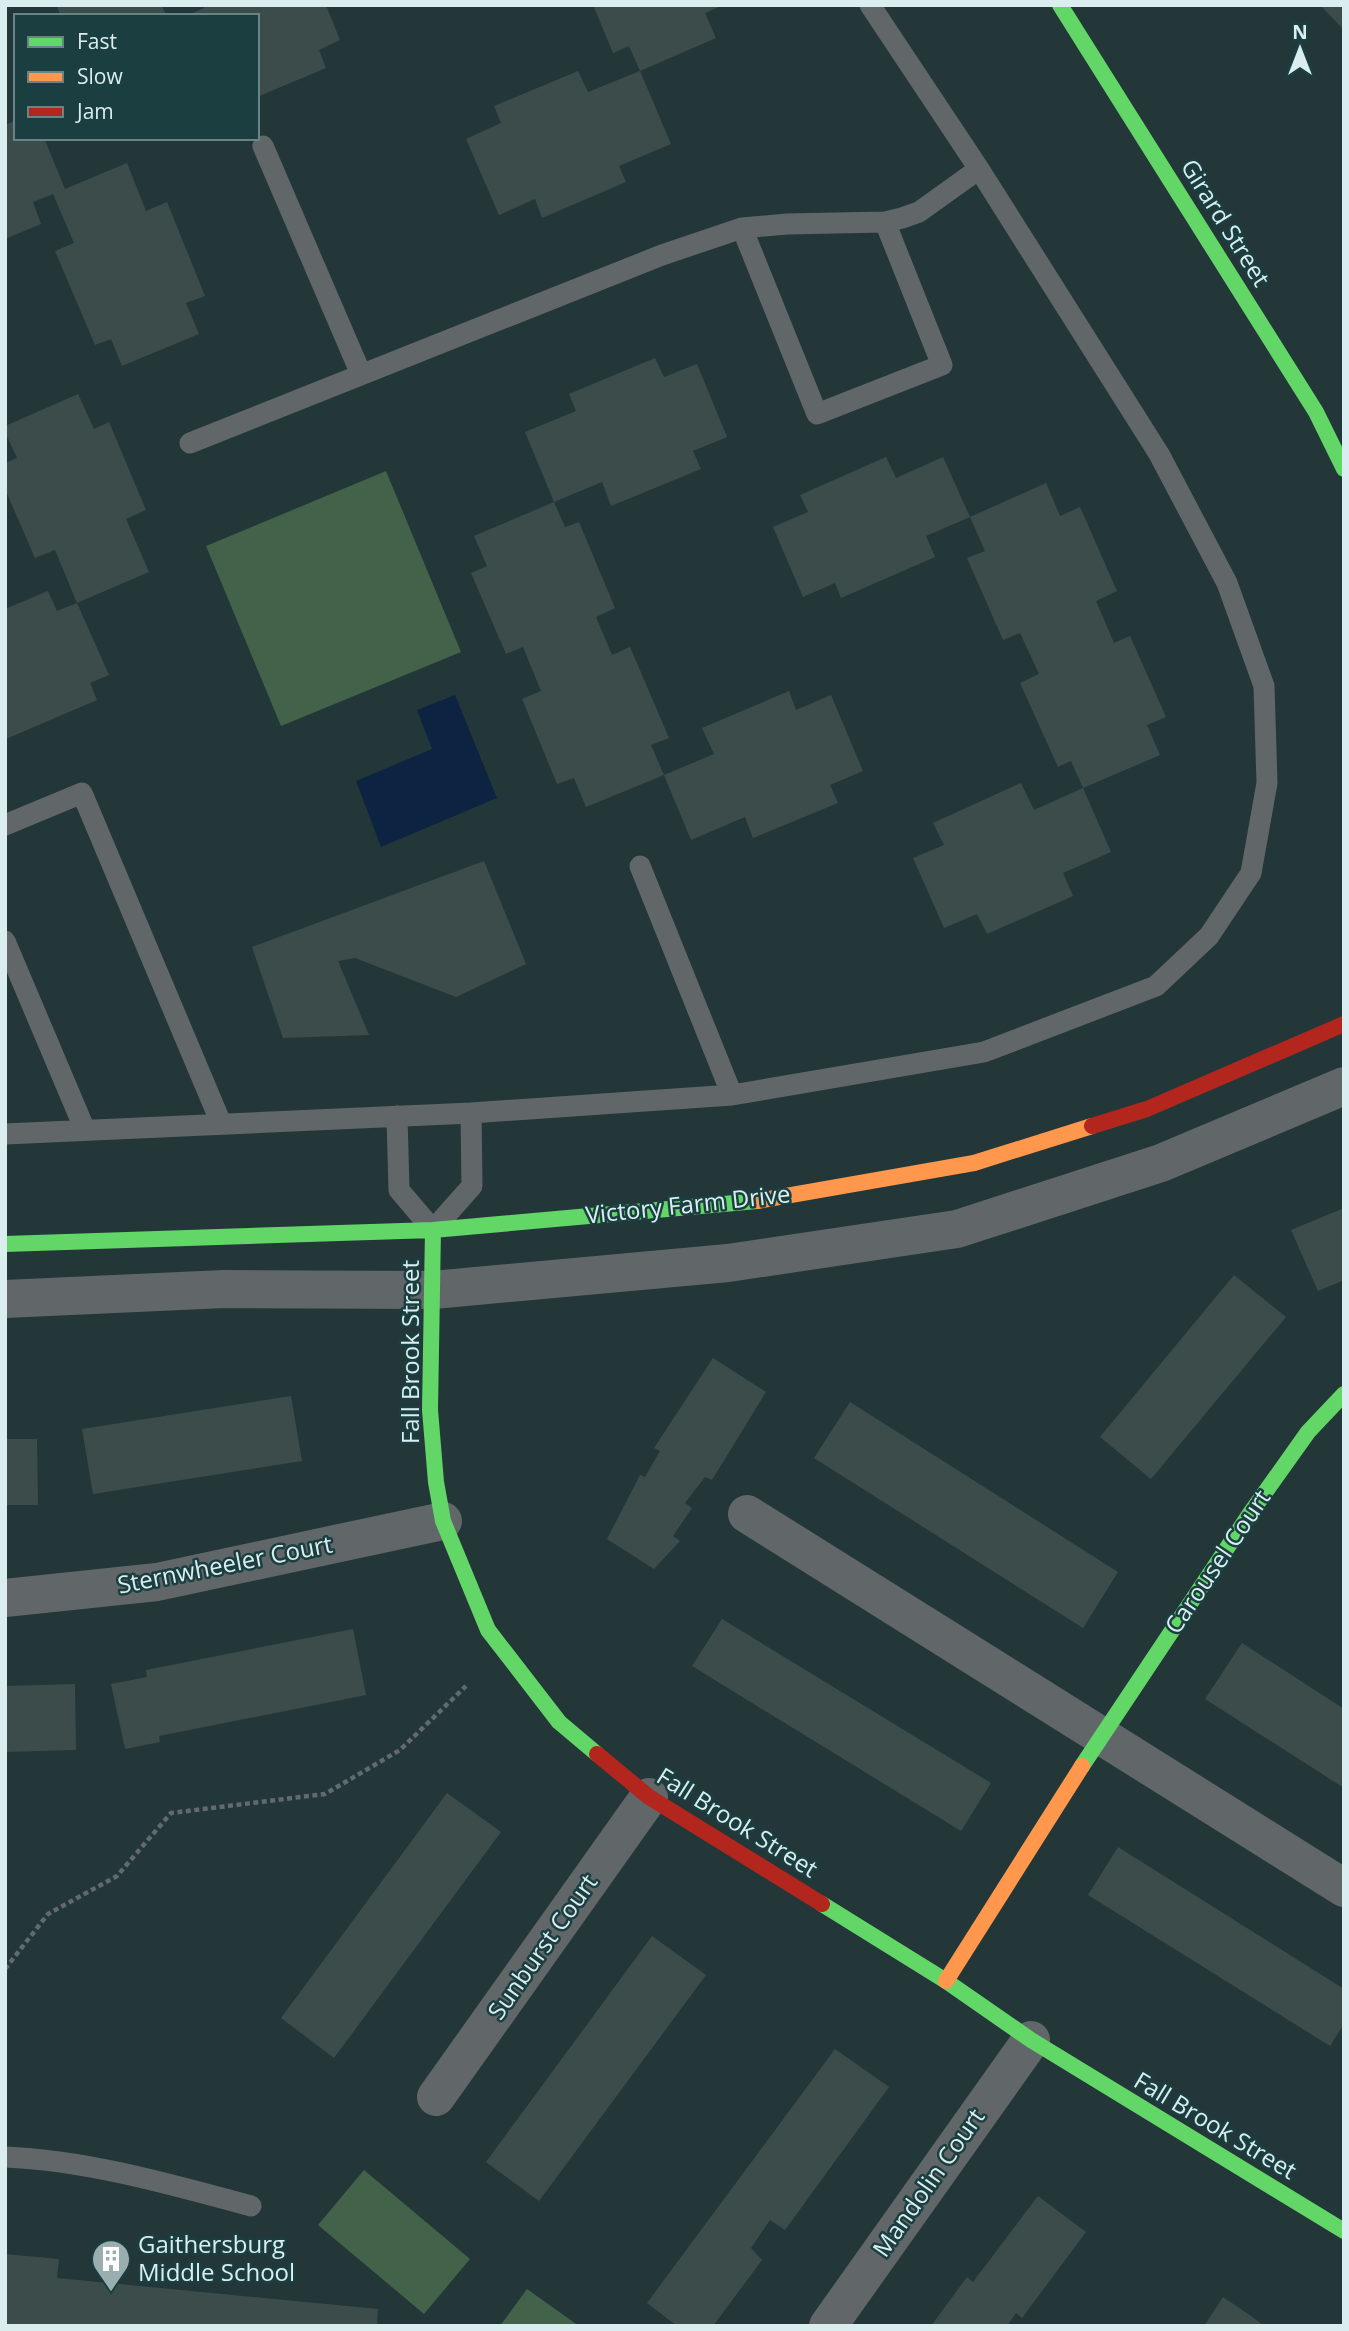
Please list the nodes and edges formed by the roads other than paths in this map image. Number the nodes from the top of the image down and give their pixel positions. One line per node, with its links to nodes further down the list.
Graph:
1 (1060, 5): 9 (street, Girard Street)
2 (871, 6): 4 (lane)
3 (263, 146): 7 (lane)
4 (979, 169): 5 (lane); 15 (lane)
5 (885, 222): 6 (lane); 6 (lane)
6 (742, 229): 7 (lane)
7 (361, 373): 8 (lane)
8 (190, 443)
9 (1344, 469)
10 (5, 825): 18 (lane)
11 (640, 866): 15 (lane)
12 (5, 941): 19 (lane)
13 (1344, 1024): 21 (street, Victory Farm Drive)
14 (1344, 1086): 23 (street)
15 (732, 1095): 16 (lane)
16 (471, 1112): 17 (lane); 21 (lane)
17 (397, 1116): 18 (lane); 21 (lane)
18 (221, 1123): 19 (lane)
19 (85, 1130): 20 (lane)
20 (5, 1134)
21 (433, 1230): 22 (street, Victory Farm Drive); 23 (street, Fall Brook Street)
22 (5, 1244)
23 (433, 1290): 24 (street); 27 (street, Fall Brook Street)
24 (5, 1299)
25 (1344, 1394): 29 (street, Carousel Court)
26 (747, 1514): 29 (street)
27 (443, 1521): 28 (street, Sternwheeler Court); 30 (street, Fall Brook Street)
28 (5, 1598)
29 (1100, 1737): 31 (street); 32 (street, Carousel Court)
30 (649, 1797): 32 (street, Fall Brook Street); 34 (street, Sunburst Court)
31 (1344, 1888)
32 (946, 1981): 33 (street, Fall Brook Street)
33 (1031, 2040): 37 (street, Fall Brook Street); 38 (street, Mandolin Court)
34 (436, 2097)
35 (5, 2157): 36 (lane)
36 (251, 2206)
37 (1344, 2231)
38 (828, 2326)

